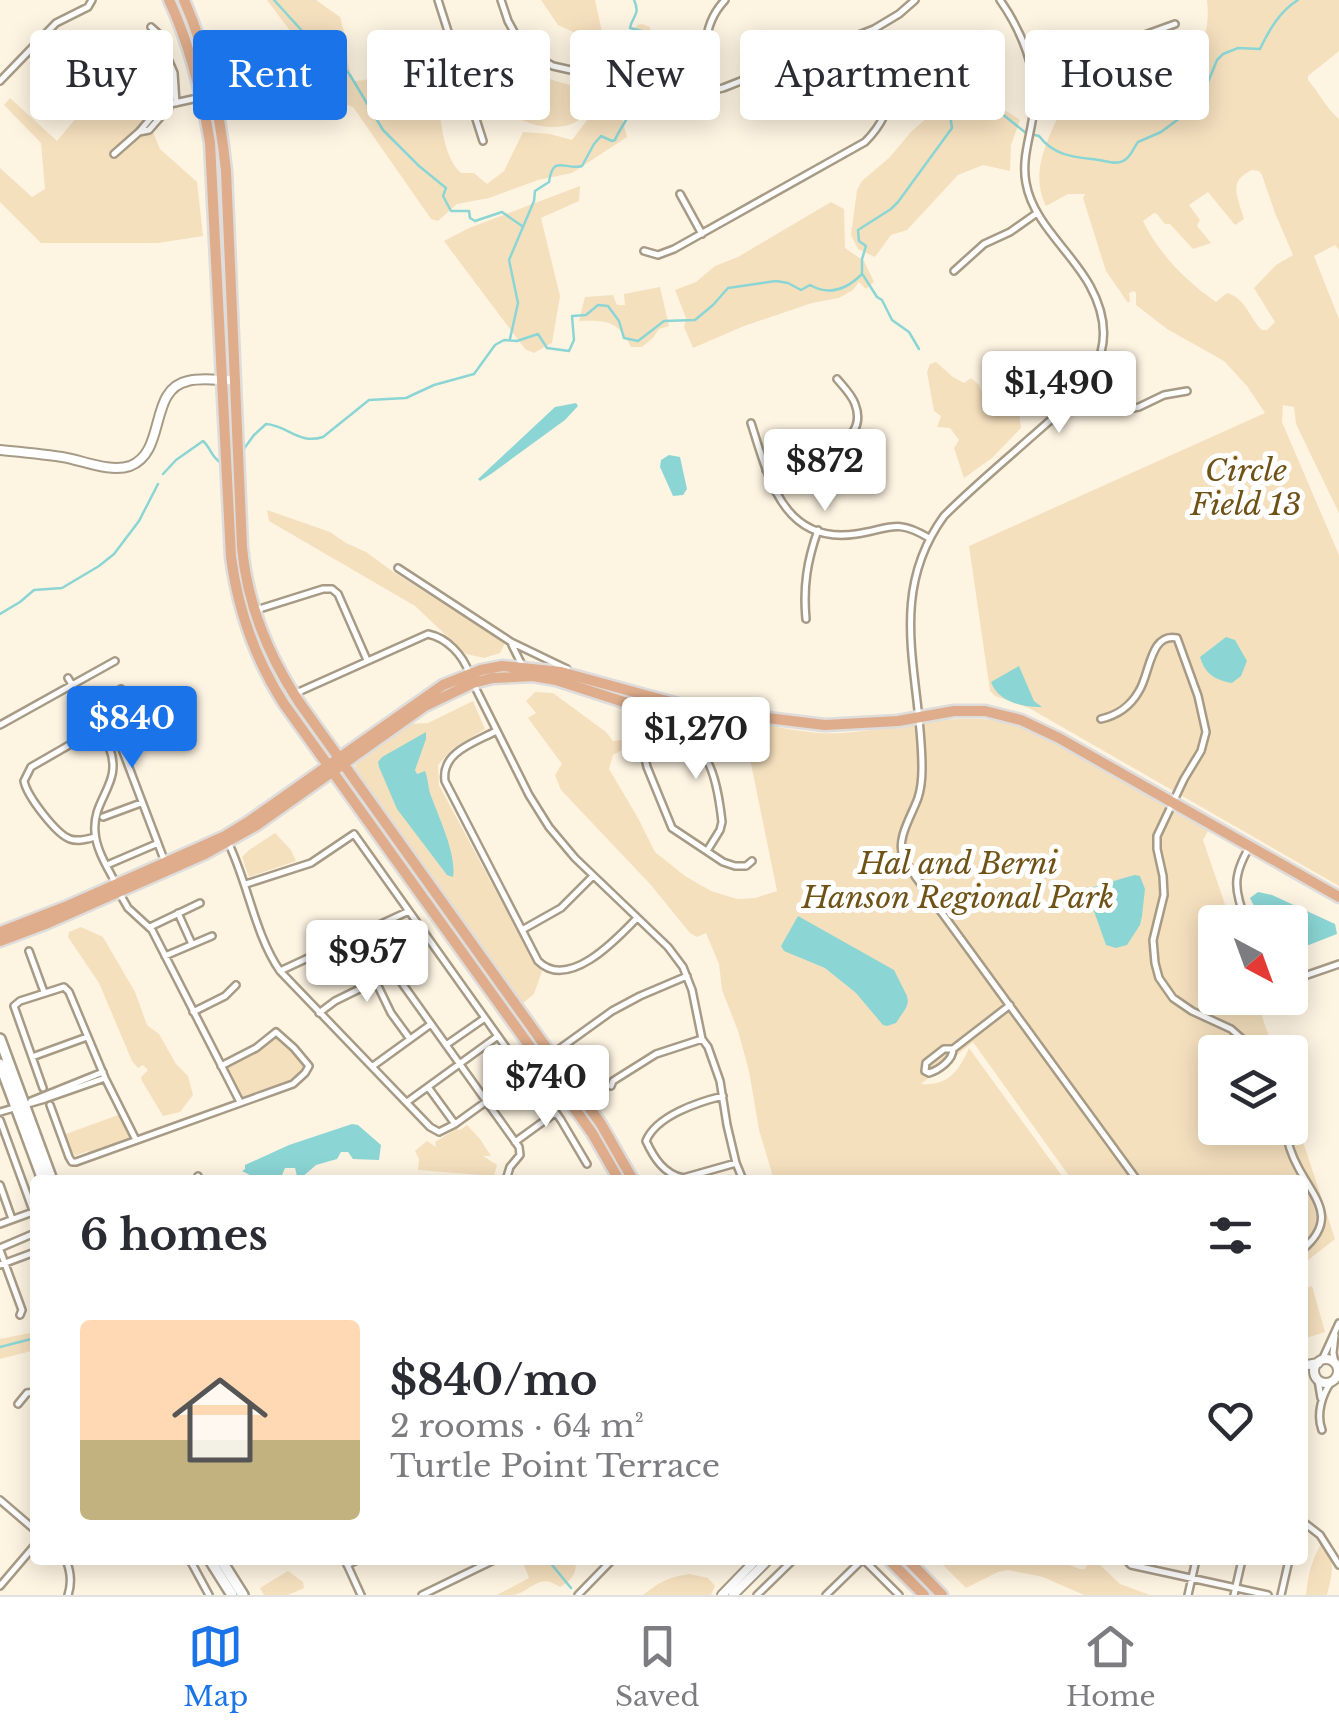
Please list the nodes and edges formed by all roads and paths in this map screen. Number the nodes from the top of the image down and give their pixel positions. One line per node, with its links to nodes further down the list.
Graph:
1 (92, 0): 18 (street)
2 (169, 0): 16 (main road)
3 (184, 0): 12 (main road)
4 (438, 0): 25 (street)
5 (501, 0): 17 (street)
6 (724, 0): 13 (street)
7 (915, 0): 11 (street)
8 (1000, 0): 15 (street)
9 (1175, 24): 14 (street)
10 (150, 27): 21 (street)
11 (874, 29): 19 (street); 29 (street)
12 (196, 30)
13 (708, 30)
14 (1158, 30)
15 (1025, 52)
16 (193, 67)
17 (570, 70)
18 (0, 81)
19 (720, 88)
20 (193, 99): 21 (street)
21 (174, 103): 26 (street)
22 (205, 120): 34 (main road)
23 (219, 120): 33 (main road)
24 (1032, 120): 28 (street)
25 (483, 141)
26 (114, 154)
27 (680, 194): 29 (street)
28 (1038, 213): 31 (street); 35 (street)
29 (702, 234): 30 (street)
30 (644, 251)
31 (954, 270)
32 (837, 379): 39 (street)
33 (234, 380): 34 (street); 40 (main road)
34 (222, 381): 38 (street); 40 (main road)
35 (1083, 389): 36 (street); 42 (street)
36 (1187, 391)
37 (751, 422): 39 (street)
38 (0, 450)
39 (766, 470): 41 (street)
40 (232, 478): 44 (main road)
41 (818, 530): 42 (street); 45 (street)
42 (929, 538): 60 (street)
43 (398, 568): 46 (street)
44 (248, 612): 47 (street); 56 (main road); 67 (main road)
45 (806, 619)
46 (511, 642): 49 (street); 53 (street)
47 (366, 660): 52 (street); 56 (street)
48 (115, 661): 54 (street)
49 (523, 667): 50 (street); 52 (main road); 53 (main road)
50 (533, 676): 52 (main road); 58 (main road)
51 (68, 678): 54 (street)
52 (471, 678): 64 (street); 66 (main road); 66 (main road)
53 (607, 685): 58 (main road)
54 (72, 686): 59 (street); 62 (street)
55 (122, 689): 57 (street)
56 (294, 694): 66 (main road)
57 (103, 699): 59 (street); 68 (street)
58 (652, 703): 60 (main road); 65 (street)
59 (86, 709): 63 (street)
60 (919, 717): 70 (main road); 108 (street)
61 (1101, 719): 70 (street)
62 (0, 725)
63 (97, 729): 68 (street); 72 (street)
64 (496, 732): 80 (street); 92 (street)
65 (643, 750): 76 (street); 76 (street)
66 (341, 760): 67 (main road); 121 (main road)
67 (330, 768): 73 (main road); 123 (main road)
68 (121, 776): 69 (street); 72 (street)
69 (141, 803): 71 (street); 74 (street)
70 (1172, 804): 75 (main road); 113 (street)
71 (103, 817)
72 (95, 837): 79 (street)
73 (226, 839): 78 (main road); 81 (street); 82 (main road)
74 (156, 844): 78 (street); 79 (street)
75 (1250, 846): 83 (main road); 85 (street)
76 (708, 851): 77 (street)
77 (752, 861)
78 (165, 862): 82 (main road)
79 (107, 865): 82 (street)
80 (594, 876): 88 (street); 92 (street)
81 (246, 884): 86 (street); 101 (street)
82 (117, 888): 89 (street); 93 (main road); 95 (main road)
83 (1339, 897)
84 (200, 903): 87 (street)
85 (1241, 905)
86 (409, 911): 90 (street); 91 (street)
87 (178, 913): 89 (street); 96 (street)
88 (637, 918): 92 (street); 104 (street)
89 (150, 927): 99 (street)
90 (369, 930): 98 (street); 101 (street)
91 (422, 930): 98 (street); 111 (street)
92 (522, 930)
93 (0, 932)
94 (212, 936): 96 (street)
95 (0, 941)
96 (192, 944): 99 (street)
97 (29, 951): 107 (street)
98 (379, 951): 102 (street)
99 (165, 956): 109 (street)
100 (1339, 964): 103 (street)
101 (280, 970): 110 (street)
102 (394, 972): 105 (street); 112 (street)
103 (1308, 975)
104 (687, 976): 117 (street); 121 (street)
105 (376, 982): 110 (street); 116 (street)
106 (236, 985): 109 (street)
107 (44, 992): 115 (street); 122 (street)
108 (1010, 1005): 120 (street); 156 (street)
109 (193, 1012): 126 (street)
110 (319, 1013): 127 (street)
111 (485, 1018): 114 (street); 119 (street)
112 (431, 1024): 116 (street); 119 (street)
113 (1237, 1035)
114 (498, 1036): 125 (street); 128 (street)
115 (87, 1037): 122 (street); 129 (street)
116 (410, 1039): 127 (street)
117 (702, 1039): 131 (street); 134 (street)
118 (0, 1040): 139 (main road)
119 (446, 1045): 125 (street)
120 (954, 1049): 120 (street)
121 (552, 1055): 123 (street); 152 (main road)
122 (32, 1057): 133 (street)
123 (540, 1062): 135 (street); 151 (main road)
124 (0, 1064): 139 (main road)
125 (460, 1064): 132 (street); 135 (street)
126 (221, 1066): 136 (street); 136 (street)
127 (372, 1067): 137 (street)
128 (520, 1067)
129 (104, 1075): 139 (street); 143 (street)
130 (532, 1079): 140 (street)
131 (610, 1086)
132 (428, 1087): 137 (street); 142 (street)
133 (43, 1088)
134 (723, 1096): 147 (street); 153 (street)
135 (486, 1101): 142 (street); 144 (street)
136 (240, 1102): 143 (street)
137 (406, 1102): 142 (street)
138 (50, 1105): 143 (street)
139 (20, 1106): 141 (street); 148 (main road); 149 (main road)
140 (555, 1112): 144 (street); 146 (street)
141 (0, 1116): 160 (street)
142 (455, 1124)
143 (136, 1140)
144 (515, 1142): 150 (street)
145 (1290, 1145): 157 (street)
146 (587, 1164)
147 (736, 1164): 154 (street); 155 (street)
148 (41, 1175)
149 (50, 1175)
150 (508, 1175)
151 (616, 1175)
152 (631, 1175)
153 (674, 1175)
154 (694, 1175)
155 (741, 1175)
156 (1133, 1175)
157 (1304, 1175)
158 (1308, 1181): 165 (street)
159 (0, 1186): 162 (street)
160 (30, 1202)
161 (30, 1215): 162 (street)
162 (12, 1219): 163 (street)
163 (0, 1224)
164 (30, 1235): 166 (street)
165 (1308, 1244)
166 (0, 1249): 168 (street)
167 (30, 1254): 168 (street)
168 (2, 1264): 169 (street)
169 (20, 1315)
170 (1339, 1323): 171 (street)
171 (1335, 1332): 172 (street); 174 (street)
172 (1320, 1362): 173 (street); 174 (street); 176 (street)
173 (1308, 1365)
174 (1337, 1366): 177 (street)
175 (1308, 1371): 176 (street)
176 (1317, 1378): 177 (street); 179 (street)
177 (1335, 1380): 179 (street)
178 (30, 1393): 180 (street)
179 (1322, 1401): 181 (street)
180 (18, 1404)
181 (1322, 1430)
182 (0, 1500): 183 (street)
183 (30, 1526)
184 (1308, 1526): 205 (street)
185 (30, 1551): 208 (street)
186 (67, 1565): 210 (street)
187 (193, 1565): 211 (street)
188 (219, 1565): 212 (main road)
189 (220, 1565): 213 (main road)
190 (347, 1565): 214 (street)
191 (473, 1565): 206 (street)
192 (485, 1565): 206 (street)
193 (607, 1565): 216 (street)
194 (751, 1565): 217 (street)
195 (763, 1565): 218 (street)
196 (787, 1565): 219 (street)
197 (858, 1565): 220 (street)
198 (868, 1565): 221 (street)
199 (895, 1565): 222 (main road)
200 (915, 1565): 223 (main road)
201 (1131, 1565): 207 (street)
202 (1195, 1565): 207 (street)
203 (1241, 1565): 209 (street)
204 (1288, 1565): 226 (street)
205 (1339, 1565)
206 (476, 1570): 215 (street)
207 (1192, 1578): 209 (street); 224 (street)
208 (0, 1586)
209 (1235, 1591): 225 (street)
210 (68, 1595)
211 (209, 1595)
212 (232, 1595)
213 (243, 1595)
214 (361, 1595)
215 (422, 1595)
216 (578, 1595)
217 (722, 1595)
218 (733, 1595)
219 (757, 1595)
220 (826, 1595)
221 (900, 1595)
222 (924, 1595)
223 (942, 1595)
224 (1188, 1595)
225 (1268, 1595)
226 (1281, 1595)

